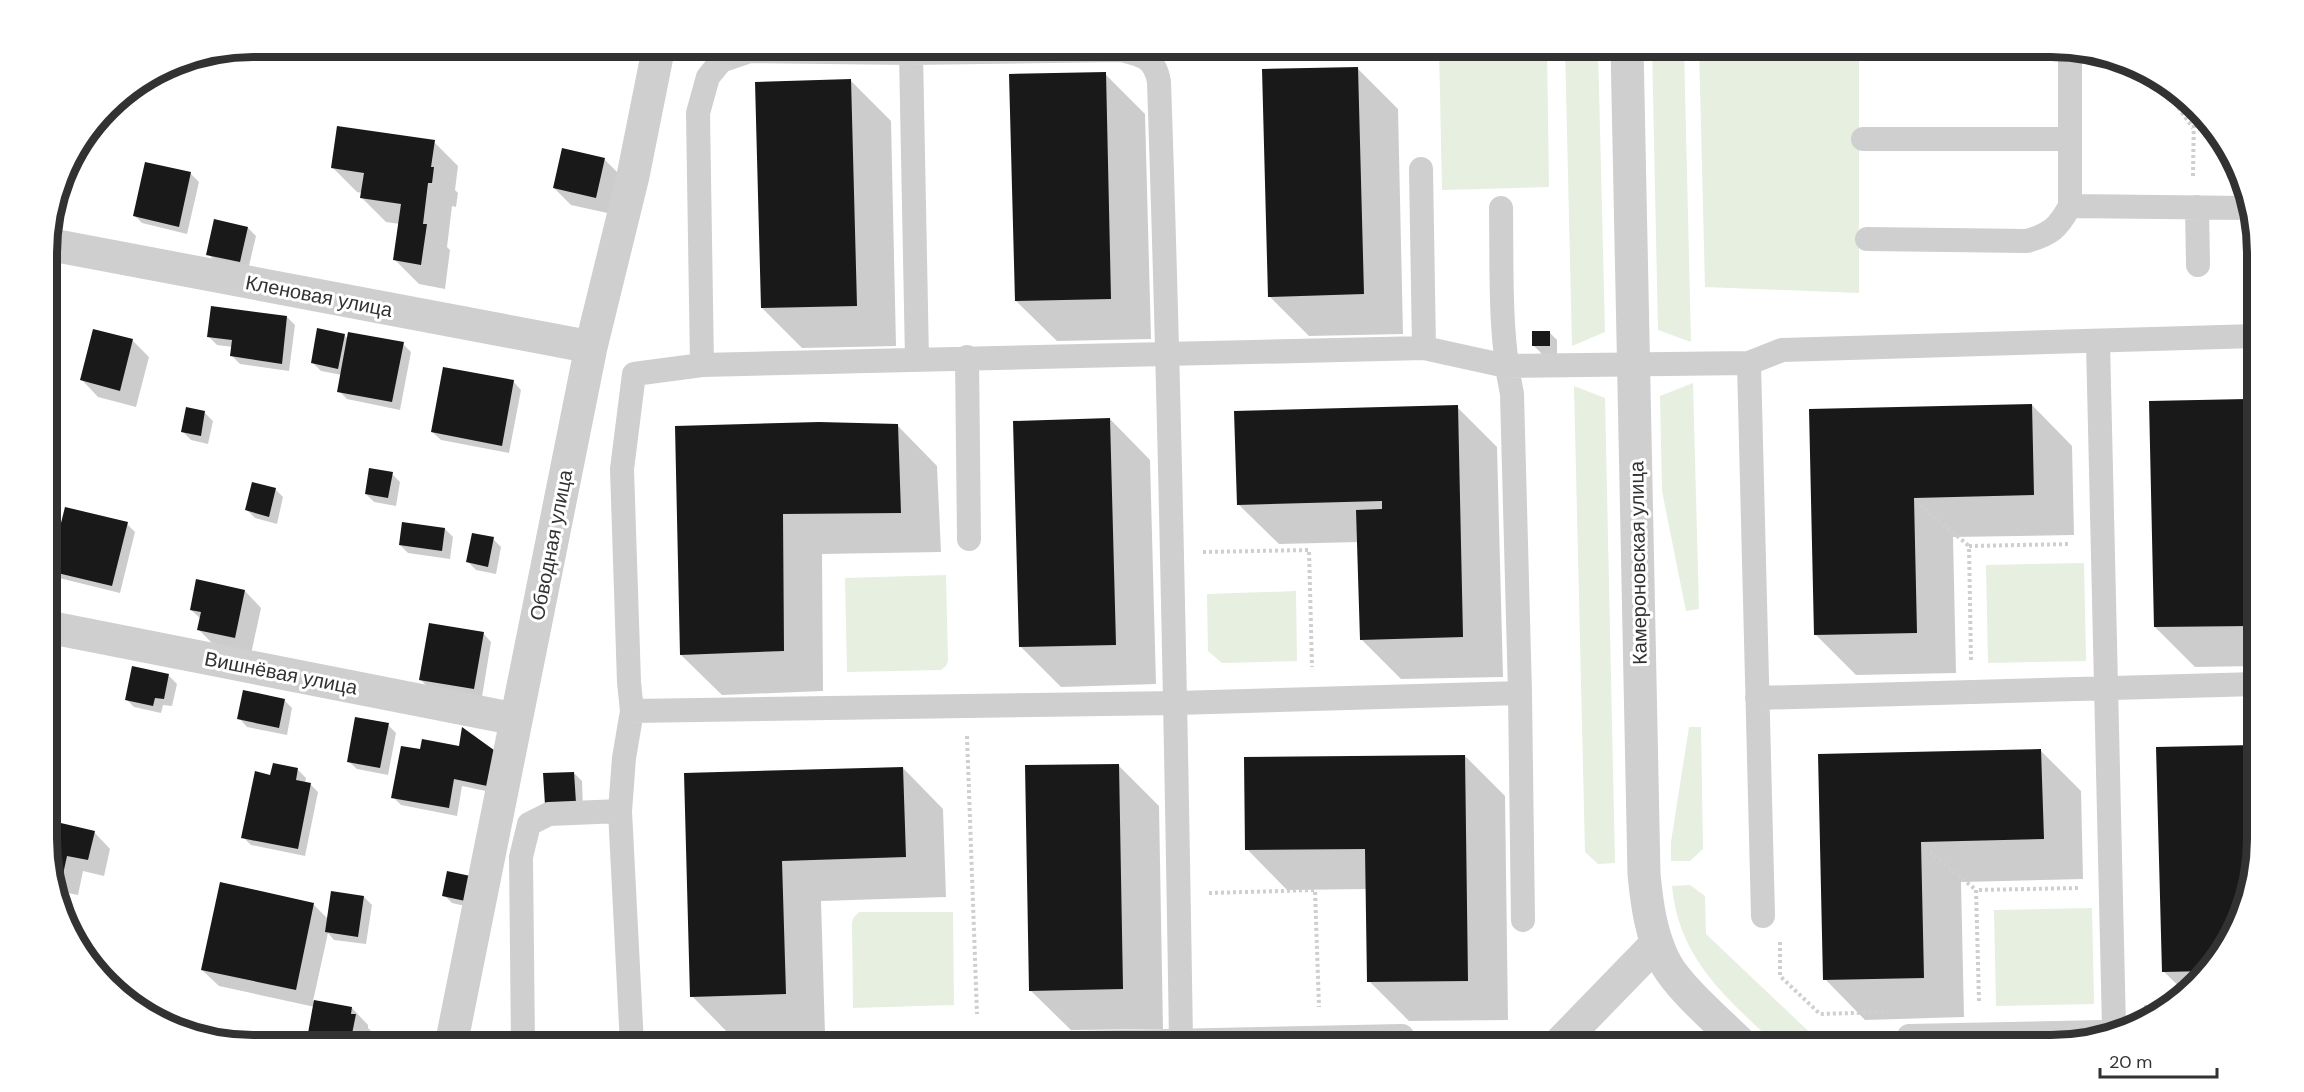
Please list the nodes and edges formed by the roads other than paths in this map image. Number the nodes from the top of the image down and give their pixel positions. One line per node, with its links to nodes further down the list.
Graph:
1 (657, 57): 19 (street, Обводная улица)
2 (734, 57): 26 (lane)
3 (911, 57): 23 (lane)
4 (1144, 57): 21 (lane)
5 (1627, 57): 25 (street, Камероновская улица)
6 (2070, 58): 8 (lane)
7 (1863, 139): 8 (lane)
8 (2070, 139): 10 (lane)
9 (1421, 169): 20 (lane)
10 (2070, 206): 11 (lane); 14 (lane)
11 (2197, 207): 13 (lane); 16 (lane)
12 (1501, 208): 27 (lane)
13 (2241, 208)
14 (1868, 239)
15 (57, 246): 19 (street, Кленовая улица)
16 (2198, 265)
17 (2247, 336): 18 (lane)
18 (2098, 342): 24 (lane); 31 (lane)
19 (591, 347): 36 (street, Обводная улица)
20 (1424, 348): 21 (lane); 27 (lane)
21 (1168, 354): 22 (lane); 34 (lane)
22 (967, 357): 23 (lane); 28 (lane)
23 (917, 359): 26 (lane)
24 (1749, 363): 25 (lane); 33 (lane)
25 (1634, 364): 27 (lane); 40 (street, Камероновская улица)
26 (702, 365): 35 (lane)
27 (1506, 366): 32 (lane)
28 (969, 539)
29 (57, 629): 36 (street, Вишнёвая улица)
30 (2247, 684): 31 (lane)
31 (2107, 688): 33 (lane); 41 (lane)
32 (1520, 693): 34 (lane); 39 (lane)
33 (1757, 698): 38 (lane)
34 (1176, 703): 35 (lane); 45 (lane)
35 (632, 711): 37 (lane)
36 (515, 719): 42 (street, Обводная улица)
37 (620, 811): 43 (lane); 44 (lane)
38 (1763, 916)
39 (1523, 920)
40 (1656, 943): 46 (street); 47 (street, Камероновская улица)
41 (2114, 1025)
42 (453, 1035)
43 (523, 1035)
44 (631, 1035)
45 (1180, 1035)
46 (1568, 1035)
47 (1732, 1035)

